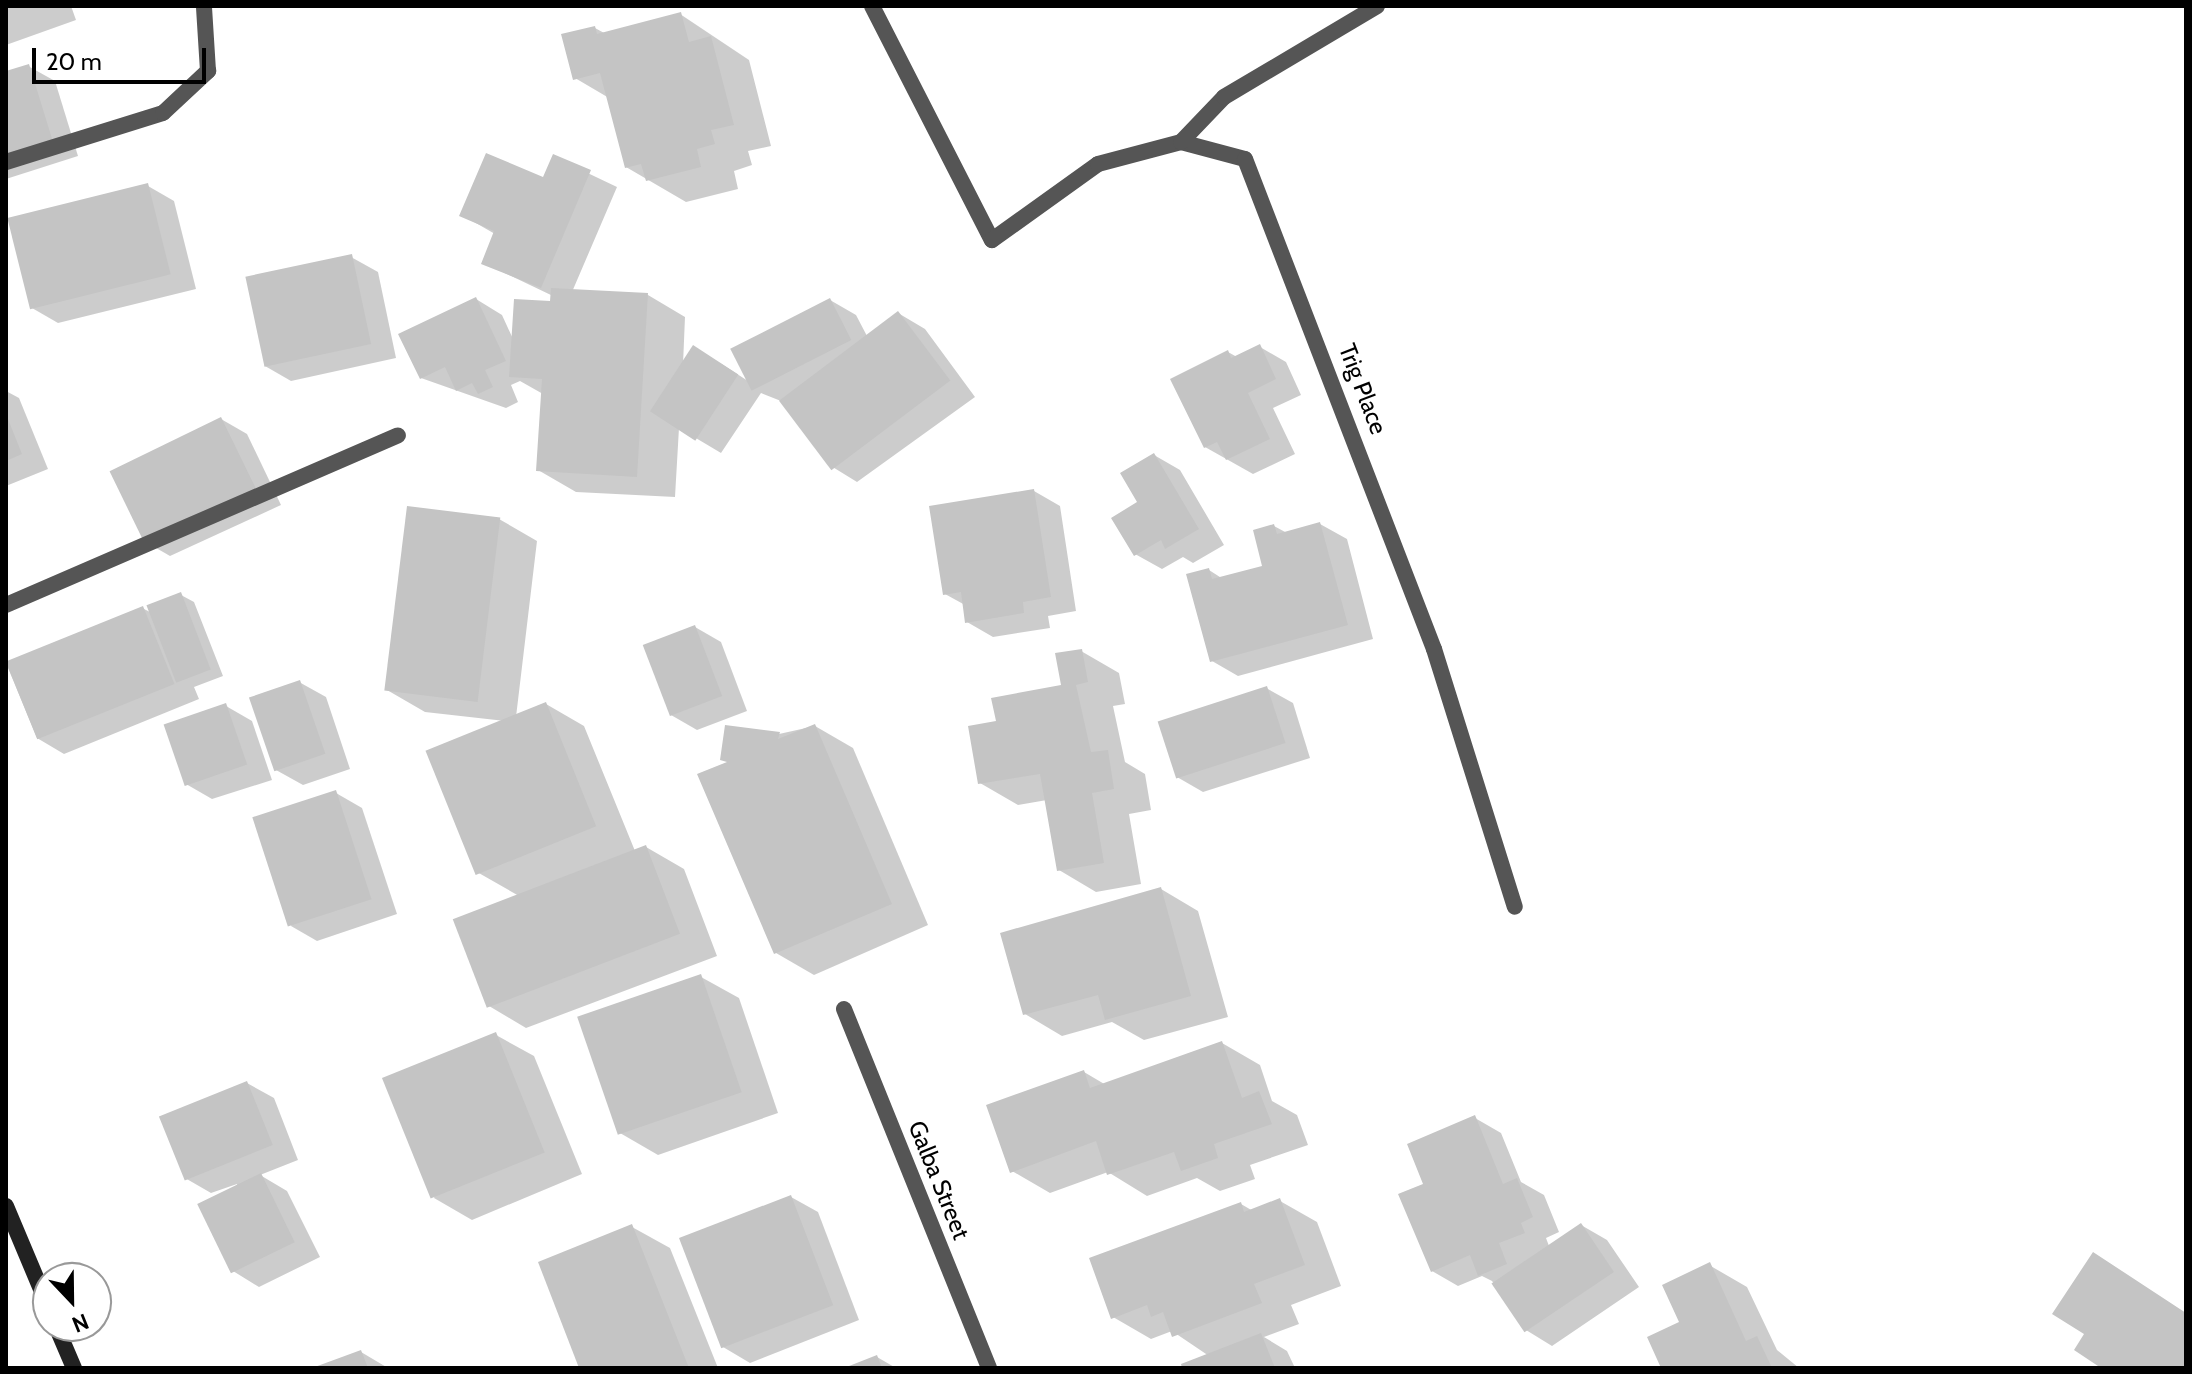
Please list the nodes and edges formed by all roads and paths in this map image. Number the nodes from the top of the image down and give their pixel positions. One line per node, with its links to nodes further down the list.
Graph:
1 (872, 6): 4 (street, Trig Place)
2 (1377, 6): 4 (street)
3 (204, 8): 5 (street)
4 (1181, 142): 8 (street, Trig Place)
5 (6, 162)
6 (398, 435): 7 (street)
7 (6, 605)
8 (1515, 907)
9 (844, 1009): 14 (street, Galba Street)
10 (6, 1206): 11 (main road)
11 (32, 1268)
12 (63, 1342): 13 (main road)
13 (74, 1368)
14 (989, 1368)

